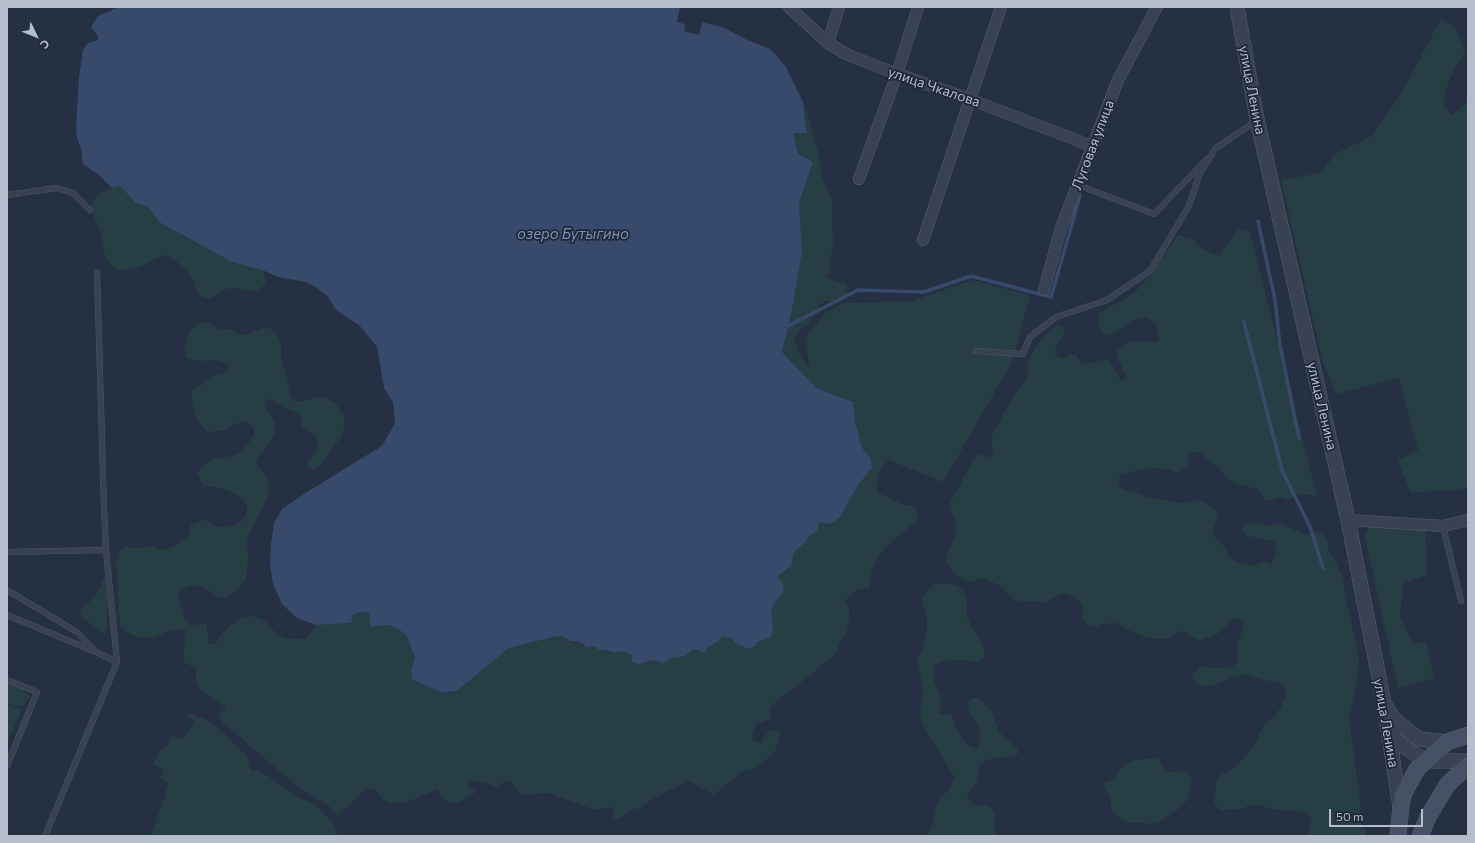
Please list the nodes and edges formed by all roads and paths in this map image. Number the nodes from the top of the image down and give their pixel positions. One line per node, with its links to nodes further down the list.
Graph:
1 (788, 7): 7 (street, улица Чкалова)
2 (839, 7): 7 (street)
3 (918, 7): 8 (street)
4 (1001, 7): 9 (street)
5 (1158, 7): 11 (street, Луговая улица)
6 (1237, 7): 10 (street, улица Ленина)
7 (828, 43): 8 (street, улица Чкалова)
8 (897, 74): 9 (street, улица Чкалова); 13 (street)
9 (969, 98): 11 (street, улица Чкалова); 17 (street)
10 (1258, 119): 12 (lane); 21 (street, улица Ленина)
11 (1092, 146): 14 (street, Луговая улица)
12 (1216, 148): 14 (lane); 20 (lane)
13 (860, 179)
14 (1078, 185): 19 (street, Луговая улица)
15 (7, 195): 16 (lane)
16 (90, 210)
17 (923, 240)
18 (97, 272): 24 (lane)
19 (1044, 290)
20 (976, 351)
21 (1348, 520): 23 (street); 32 (street, улица Ленина)
22 (1468, 520): 23 (street)
23 (1443, 526): 27 (lane)
24 (106, 550): 25 (lane); 30 (lane)
25 (7, 552)
26 (7, 590): 29 (lane)
27 (1461, 601)
28 (7, 615): 29 (lane)
29 (96, 652): 30 (lane)
30 (117, 662): 41 (lane)
31 (7, 680): 39 (lane)
32 (1383, 698): 33 (street, улица Ленина); 35 (street)
33 (1388, 731): 36 (street); 40 (street, улица Ленина)
34 (1468, 735): 35 (main road)
35 (1447, 742): 36 (main road)
36 (1426, 761): 37 (street); 40 (main road)
37 (1468, 761)
38 (1468, 765): 44 (main road)
39 (7, 766)
40 (1400, 806): 42 (main road, улица Ленина); 43 (main road, улица Ленина)
41 (45, 836)
42 (1398, 836)
43 (1410, 836)
44 (1420, 836)

